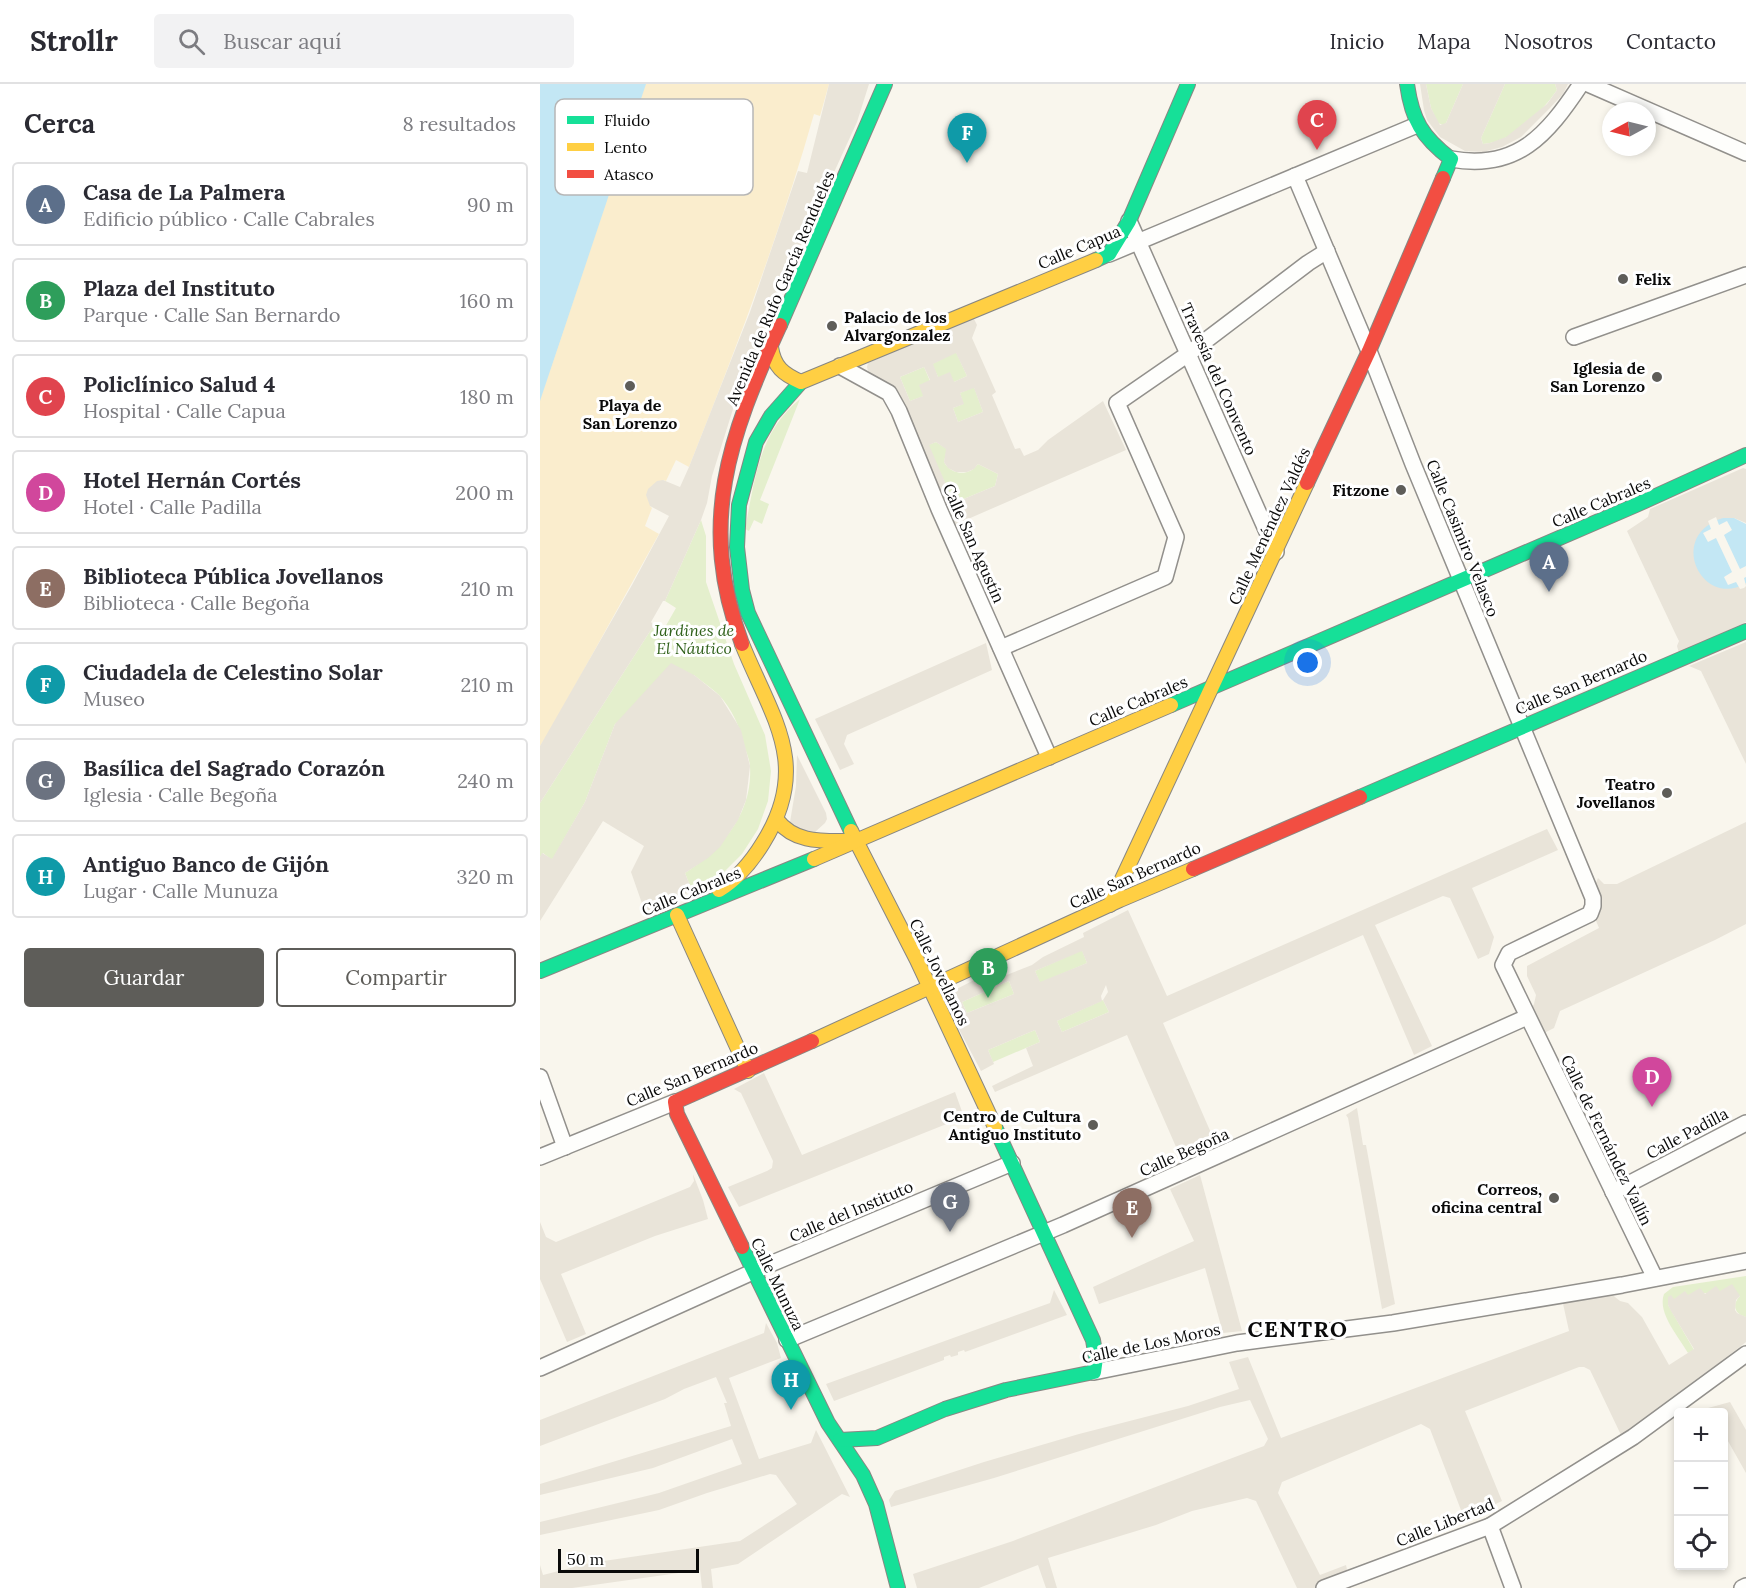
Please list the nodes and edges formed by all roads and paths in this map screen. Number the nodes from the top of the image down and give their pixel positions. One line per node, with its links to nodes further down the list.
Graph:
1 (885, 84): 16 (main road, Avenida de Rufo García Rendueles)
2 (1188, 84): 10 (main road)
3 (1407, 84): 6 (main road)
4 (1581, 84): 8 (street)
5 (1588, 84): 7 (street)
6 (1417, 125): 8 (main road); 9 (street, Calle Capua)
7 (1746, 153)
8 (1451, 159): 17 (main road, Calle Menéndez Valdés)
9 (1295, 177): 11 (street, Calle Capua); 12 (street, Calle Casimiro Velasco)
10 (1129, 221): 11 (street, Travesía del Convento); 13 (main road)
11 (1138, 242): 13 (street, Calle Capua); 18 (street, Travesía del Convento)
12 (1327, 251): 17 (street, Calle Casimiro Velasco); 18 (street)
13 (1109, 254): 19 (main road, Calle Capua)
14 (1746, 275): 15 (street)
15 (1574, 337)
16 (771, 347): 20 (main road); 29 (main road, Avenida de Rufo García Rendueles)
17 (1369, 351): 22 (main road, Calle Menéndez Valdés); 23 (street, Calle Casimiro Velasco)
18 (1188, 354): 22 (street, Travesía del Convento); 25 (street)
19 (840, 366): 20 (main road, Calle Capua); 25 (street, Calle San Agustín)
20 (801, 382): 30 (main road, Calle Jovellanos)
21 (1746, 455): 23 (main road, Calle Cabrales)
22 (1276, 552): 26 (main road, Calle Menéndez Valdés)
23 (1461, 579): 26 (main road, Calle Cabrales); 27 (street, Calle Casimiro Velasco)
24 (1746, 631): 27 (main road, Calle San Bernardo)
25 (1001, 648): 28 (street, Calle San Agustín)
26 (1210, 688): 28 (main road, Calle Cabrales); 31 (main road, Calle Menéndez Valdés)
27 (1523, 727): 31 (main road, Calle San Bernardo); 33 (street, Calle Casimiro Velasco)
28 (1049, 758): 30 (main road, Calle Cabrales)
29 (777, 820): 30 (main road); 32 (main road, Avenida de Rufo García Rendueles)
30 (855, 841): 32 (main road, Calle Cabrales); 35 (main road, Calle Jovellanos)
31 (1110, 905): 35 (main road, Calle San Bernardo)
32 (677, 915): 34 (main road, Calle Cabrales); 37 (main road)
33 (1503, 965): 36 (street, Calle de Fernández Vallín)
34 (540, 971)
35 (930, 987): 37 (main road, Calle San Bernardo); 43 (main road, Calle Jovellanos)
36 (1527, 1017): 44 (street, Calle de Fernández Vallín); 45 (street, Calle Begoña)
37 (748, 1071): 39 (main road, Calle San Bernardo)
38 (540, 1077): 41 (street)
39 (675, 1102): 41 (street, Calle San Bernardo); 47 (main road, Calle Munuza)
40 (1746, 1123): 44 (street, Calle Padilla)
41 (565, 1147): 42 (street, Calle San Bernardo)
42 (540, 1157)
43 (1012, 1163): 45 (main road, Calle Jovellanos); 47 (street, Calle del Instituto)
44 (1613, 1192): 48 (street, Calle de Fernández Vallín)
45 (1044, 1232): 49 (street, Calle Begoña); 52 (main road, Calle Jovellanos)
46 (1746, 1261): 48 (street, Calle de Los Moros)
47 (755, 1272): 49 (main road, Calle Munuza); 51 (street, Calle del Instituto)
48 (1655, 1278): 52 (street, Calle de Los Moros)
49 (787, 1340): 54 (main road, Calle Munuza)
50 (1746, 1354): 56 (street, Calle Libertad)
51 (540, 1368)
52 (1094, 1372): 53 (main road, Calle de Los Moros)
53 (877, 1438): 54 (main road, Calle de Los Moros); 55 (main road)
54 (840, 1440): 55 (main road, Calle Munuza)
55 (866, 1462): 58 (main road, Calle Munuza)
56 (1490, 1526): 59 (street, Calle Libertad); 60 (street)
57 (1746, 1586): 61 (street)
58 (898, 1588)
59 (1324, 1588)
60 (1513, 1588)
61 (1742, 1588)

